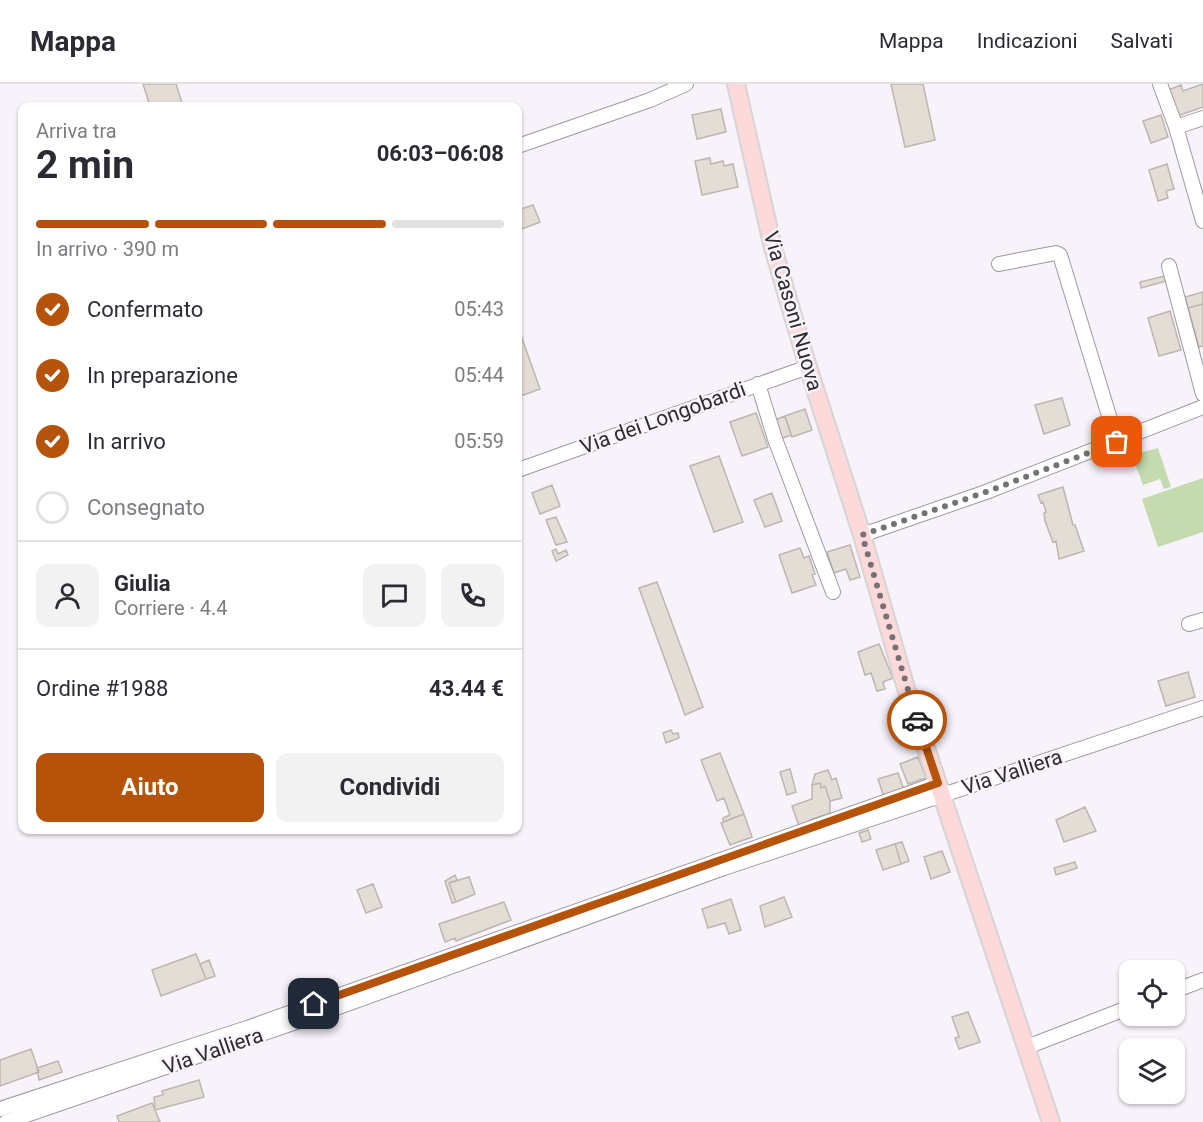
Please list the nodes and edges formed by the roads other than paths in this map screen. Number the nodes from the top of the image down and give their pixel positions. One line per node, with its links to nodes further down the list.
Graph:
1 (686, 84): 6 (street)
2 (736, 84): 10 (main road, Via Casoni Nuova)
3 (1160, 84): 5 (street)
4 (1203, 118): 5 (street)
5 (1176, 127): 7 (street)
6 (522, 145)
7 (1203, 221)
8 (999, 264): 14 (street)
9 (1169, 266): 12 (street)
10 (808, 367): 11 (street, Via dei Longobardi); 16 (main road, Via Casoni Nuova)
11 (758, 384): 15 (street, Via dei Longobardi); 17 (street)
12 (1203, 394)
13 (1203, 407): 14 (street)
14 (1117, 442): 16 (street)
15 (522, 469)
16 (862, 535): 21 (main road, Via Casoni Nuova)
17 (833, 592)
18 (1203, 620): 19 (street)
19 (1189, 624)
20 (1203, 708): 21 (street, Via Valliera)
21 (940, 788): 22 (street, Via Valliera); 26 (main road, Via Casoni Nuova)
22 (721, 864): 27 (street, Via Valliera); 28 (street, Via Valliera)
23 (1203, 980): 24 (street)
24 (1185, 987)
25 (1119, 1011): 26 (street)
26 (1027, 1047): 29 (main road, Via Casoni Nuova)
27 (0, 1109)
28 (6, 1122)
29 (1051, 1122)

